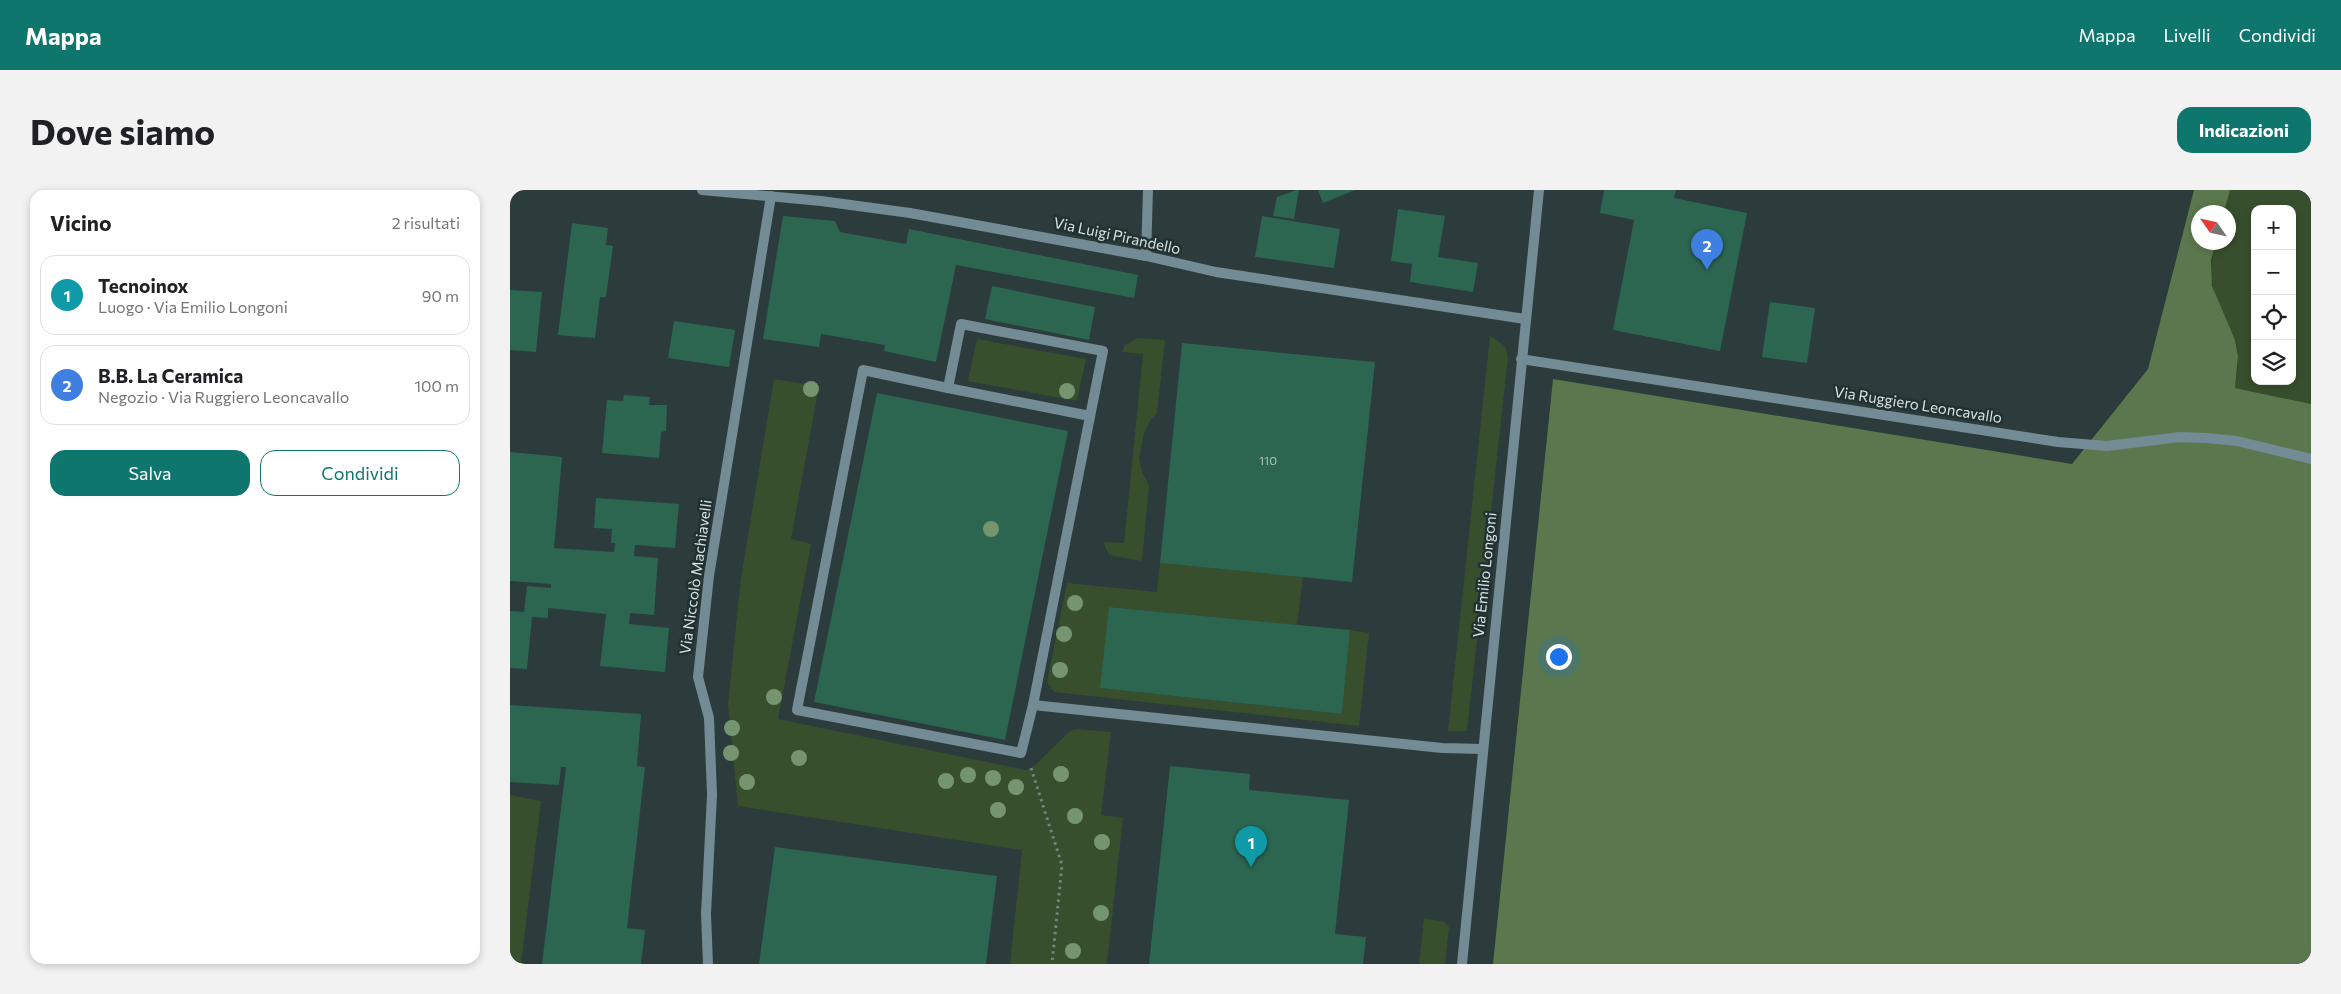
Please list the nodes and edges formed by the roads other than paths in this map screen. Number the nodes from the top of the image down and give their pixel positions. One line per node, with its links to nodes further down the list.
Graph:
1 (702, 190): 4 (street, Via Luigi Pirandello)
2 (1148, 190): 5 (street)
3 (1539, 190): 6 (street, Via Emilio Longoni)
4 (771, 196): 5 (street, Via Luigi Pirandello); 13 (street, Via Niccolò Machiavelli)
5 (1146, 256): 6 (street, Via Luigi Pirandello)
6 (1525, 319): 7 (street, Via Emilio Longoni)
7 (1521, 359): 10 (street, Via Ruggiero Leoncavallo); 12 (street, Via Emilio Longoni)
8 (948, 388): 9 (street); 9 (street); 11 (street)
9 (1090, 416): 11 (street)
10 (2311, 459)
11 (1033, 705): 12 (street)
12 (1483, 749): 14 (street, Via Emilio Longoni)
13 (708, 964)
14 (1462, 964)

